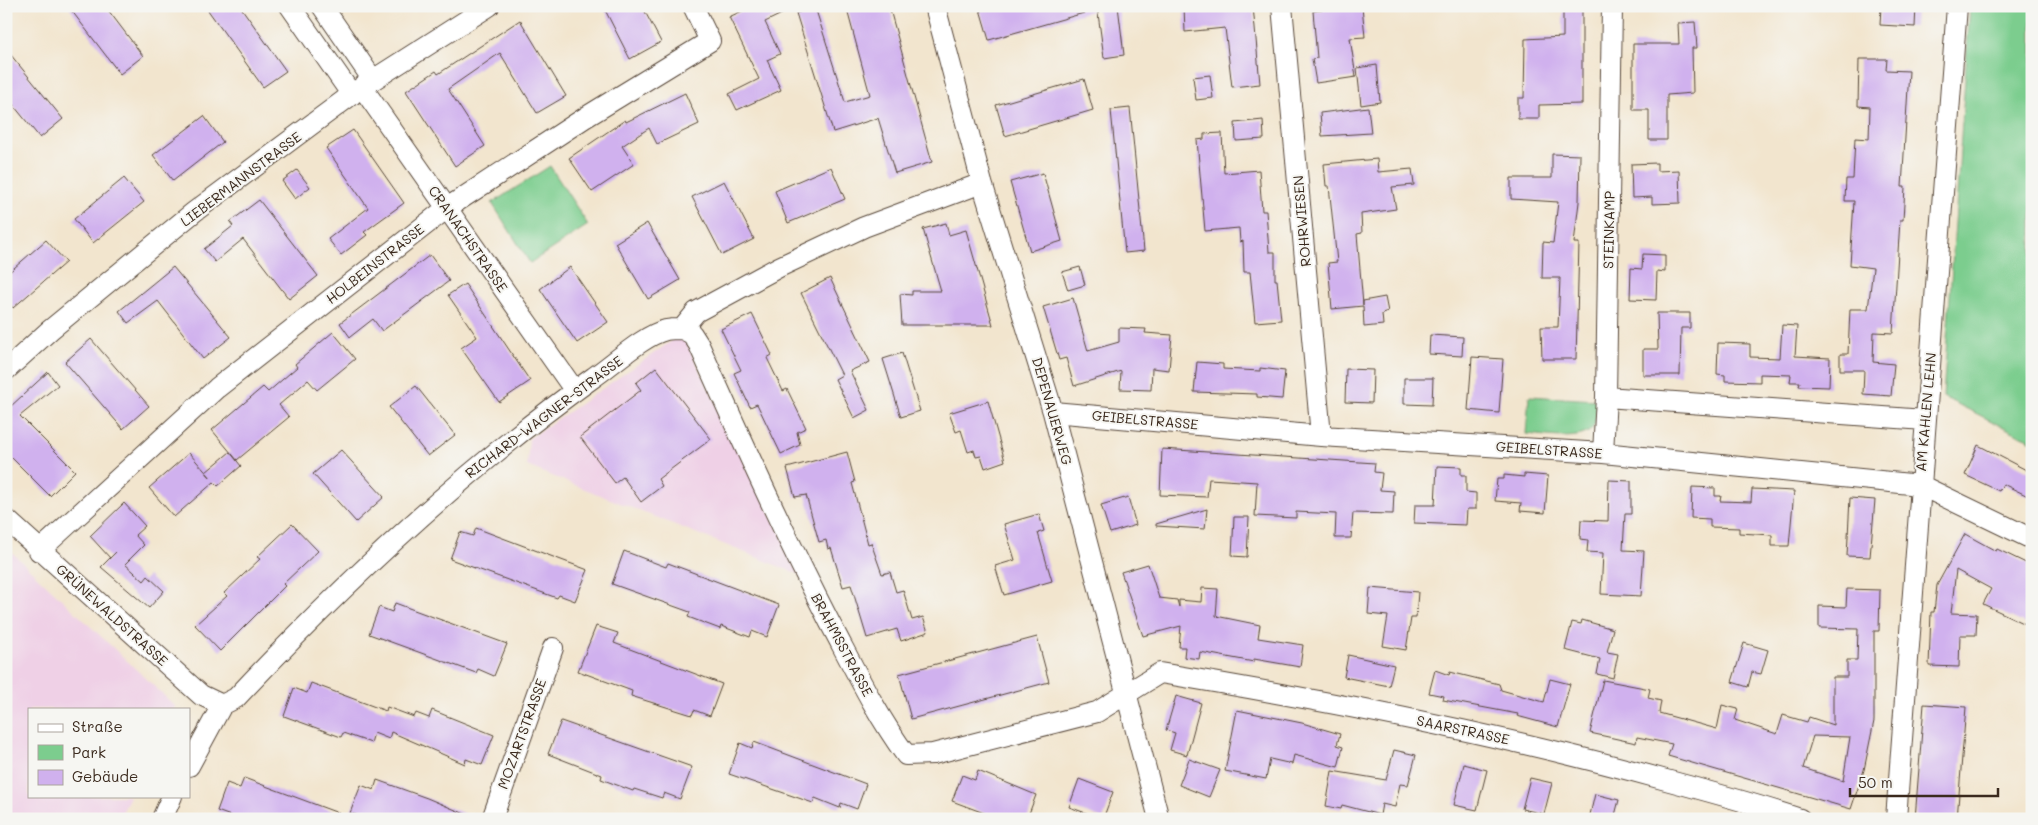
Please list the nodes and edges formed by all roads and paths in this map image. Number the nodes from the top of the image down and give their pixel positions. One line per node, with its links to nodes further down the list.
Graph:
1 (290, 6): 9 (street)
2 (322, 6): 9 (street)
3 (489, 6): 9 (street, LIEBERMANNSTRASSE)
4 (693, 6): 11 (street, HOLBEINSTRASSE)
5 (935, 6): 10 (street, DEPENAUERWEG)
6 (1282, 6): 18 (street, ROHRWIESEN)
7 (1612, 6): 15 (street, STEINKAMP)
8 (1958, 6): 17 (street, AM KAHLEN LEHN)
9 (362, 87): 11 (street, CRANACHSTRASSE); 13 (street, LIEBERMANNSTRASSE)
10 (982, 182): 12 (street); 16 (street, DEPENAUERWEG)
11 (447, 208): 14 (street, CRANACHSTRASSE); 23 (street, HOLBEINSTRASSE)
12 (682, 329): 14 (street, RICHARD-WAGNER-STRASSE); 25 (street, BRAHMSSTRASSE)
13 (6, 370)
14 (574, 391): 26 (street, RICHARD-WAGNER-STRASSE)
15 (1606, 397): 17 (street); 19 (street, STEINKAMP)
16 (1053, 412): 18 (street, GEIBELSTRASSE); 25 (street, DEPENAUERWEG)
17 (1925, 420): 20 (street, AM KAHLEN LEHN)
18 (1322, 436): 19 (street, GEIBELSTRASSE)
19 (1603, 453): 20 (street, GEIBELSTRASSE)
20 (1920, 486): 22 (street, GEIBELSTRASSE); 33 (street, AM KAHLEN LEHN)
21 (6, 519): 23 (street, GRÜNEWALDSTRASSE)
22 (2032, 539)
23 (39, 551): 26 (street, GRÜNEWALDSTRASSE)
24 (553, 648): 30 (street, MOZARTSTRASSE)
25 (1126, 694): 31 (street, DEPENAUERWEG); 32 (street, SAARSTRASSE)
26 (222, 705): 27 (street, RICHARD-WAGNER-STRASSE)
27 (190, 764)
28 (171, 798): 29 (street)
29 (162, 819)
30 (492, 819)
31 (1159, 819)
32 (1800, 819)
33 (1896, 819)

